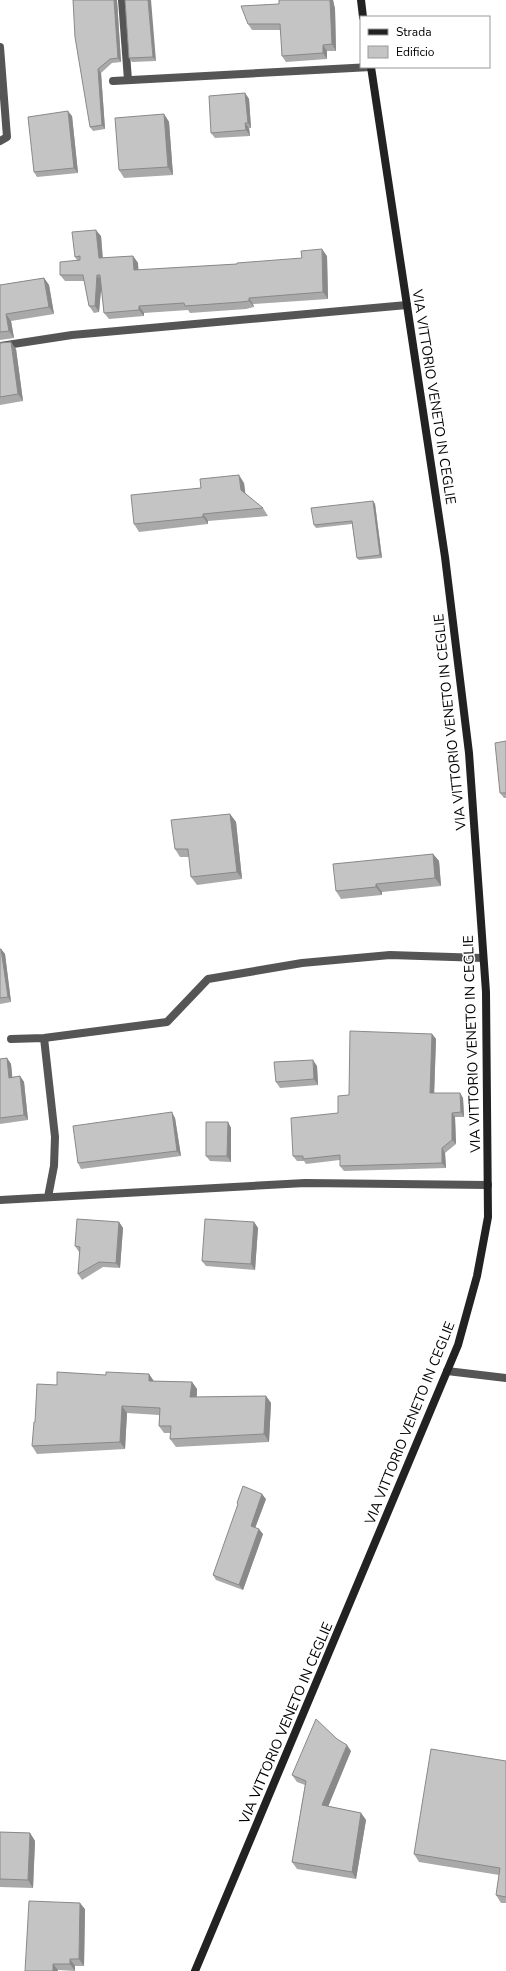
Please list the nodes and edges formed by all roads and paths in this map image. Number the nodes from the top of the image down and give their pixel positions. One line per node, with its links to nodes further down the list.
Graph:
1 (122, 0): 7 (street)
2 (361, 0): 3 (main road)
3 (363, 16)
4 (0, 47): 9 (street)
5 (360, 68): 7 (street)
6 (371, 68): 10 (main road, VIA VITTORIO VENETO IN CEGLIE)
7 (128, 80): 8 (street)
8 (113, 81)
9 (0, 141)
10 (407, 305): 11 (street); 12 (main road, VIA VITTORIO VENETO IN CEGLIE)
11 (0, 346)
12 (483, 958): 13 (street); 15 (main road, VIA VITTORIO VENETO IN CEGLIE)
13 (44, 1038): 14 (street); 16 (street)
14 (11, 1039)
15 (488, 1185): 16 (street); 18 (main road, VIA VITTORIO VENETO IN CEGLIE)
16 (48, 1198): 17 (street)
17 (0, 1200)
18 (447, 1371): 19 (street); 20 (main road, VIA VITTORIO VENETO IN CEGLIE)
19 (506, 1378)
20 (195, 1971)

